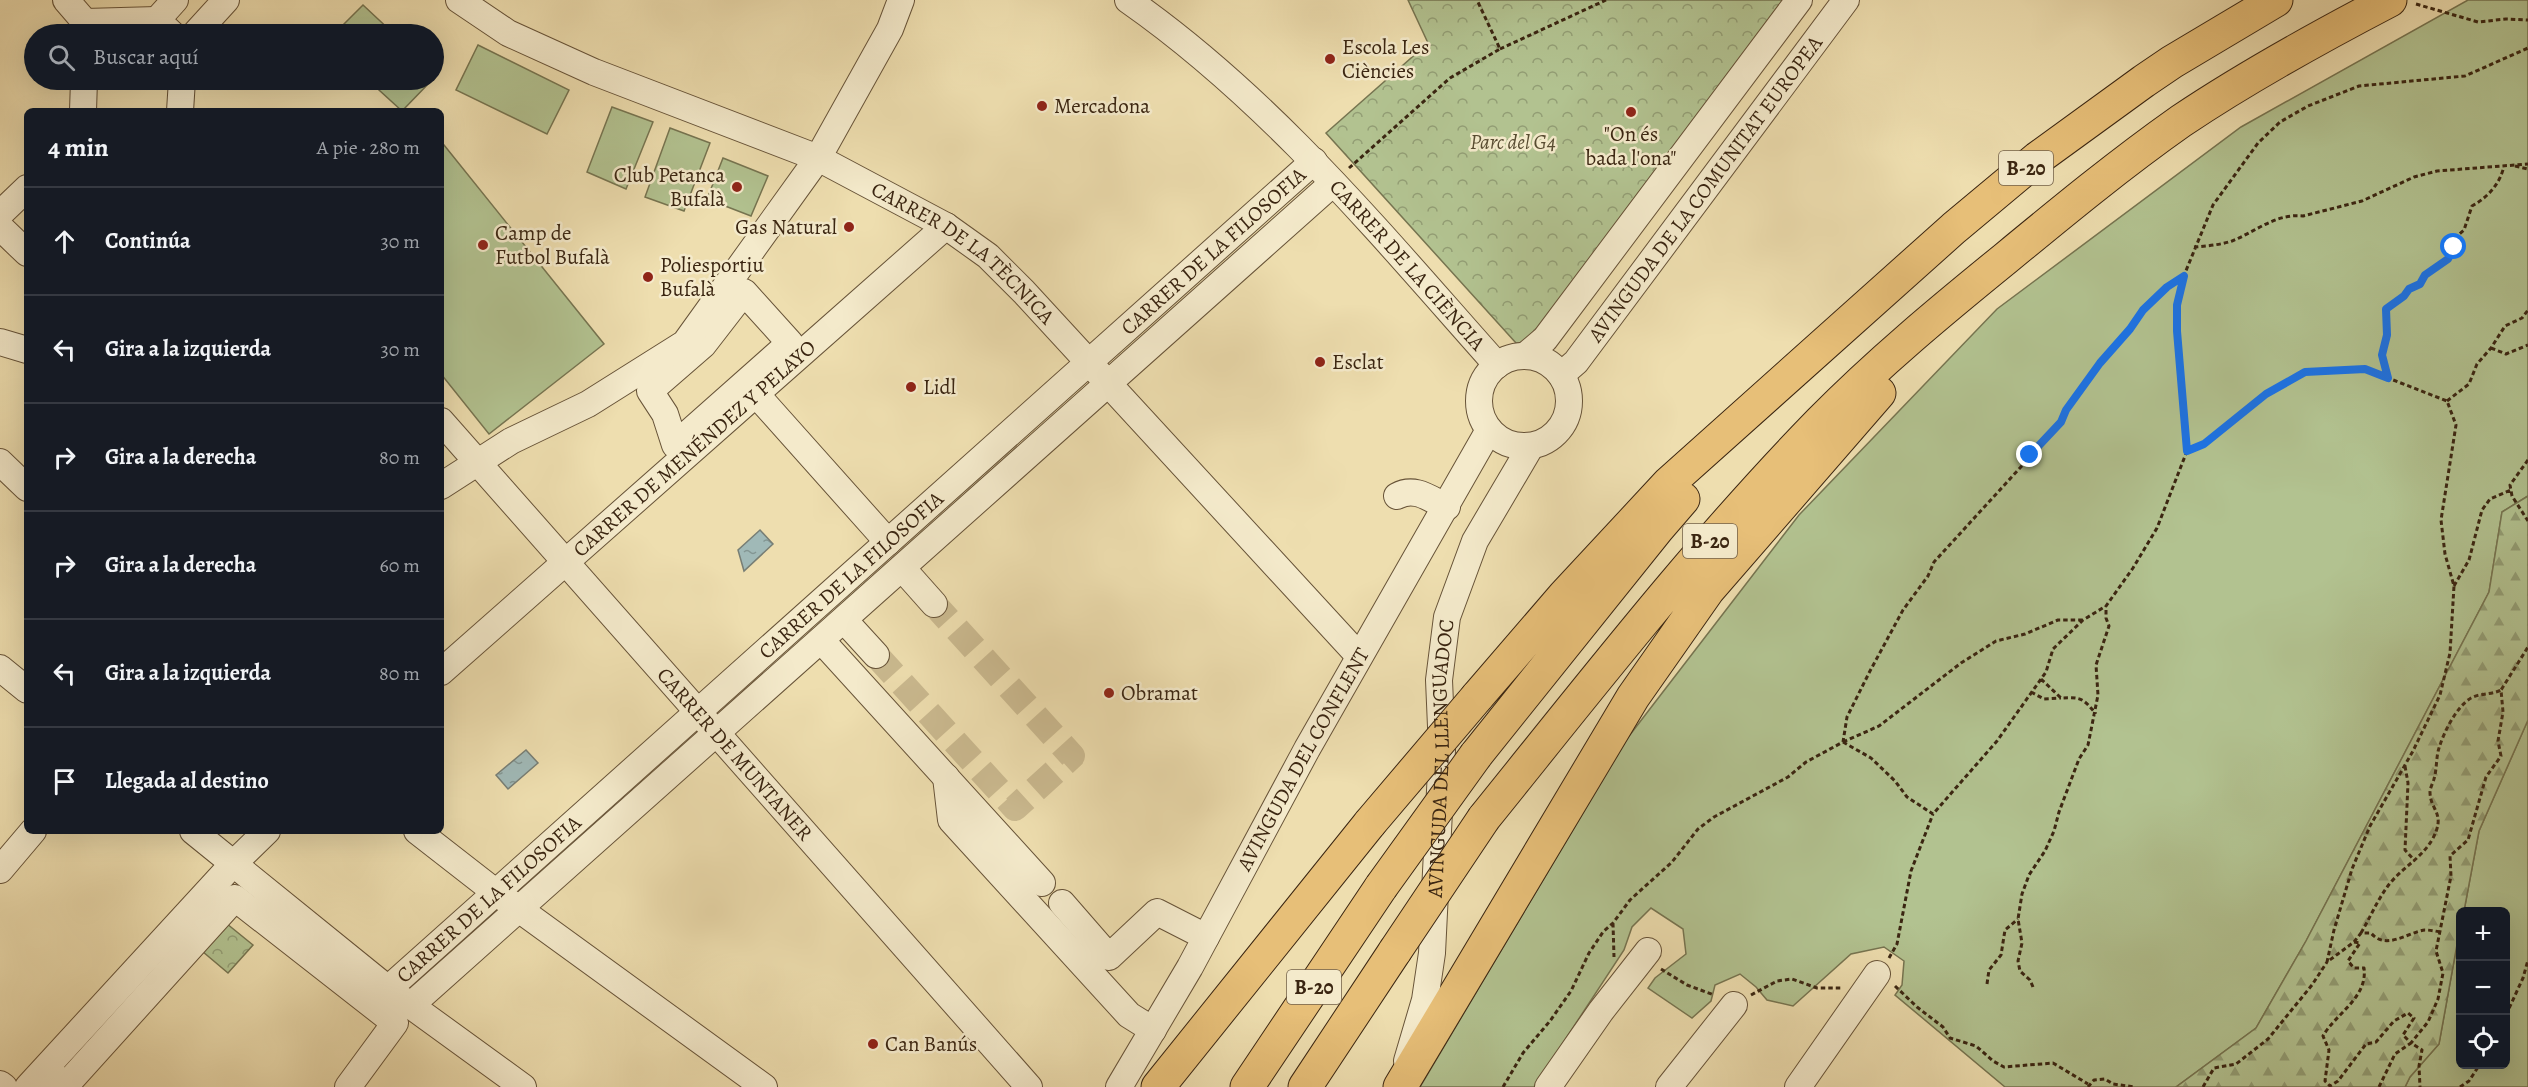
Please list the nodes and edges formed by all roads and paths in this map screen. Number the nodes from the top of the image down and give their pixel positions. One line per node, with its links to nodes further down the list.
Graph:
1 (66, 0): 15 (street)
2 (175, 0): 16 (street)
3 (226, 0): 17 (street)
4 (459, 0): 24 (street, CARRER DE LA TÈCNICA)
5 (901, 0): 24 (street)
6 (1128, 0): 25 (street, CARRER DE LA CIÈNCIA)
7 (1477, 0): 19 (path)
8 (1606, 0): 19 (path)
9 (1799, 0): 45 (street, AVINGUDA DE LA COMUNITAT EUROPEA)
10 (1846, 0): 49 (street, AVINGUDA DE LA COMUNITAT EUROPEA)
11 (2276, 0): 48 (highway, B-20)
12 (2390, 0): 38 (highway, B-20)
13 (2407, 0): 14 (path)
14 (2528, 20)
15 (82, 24)
16 (165, 24)
17 (204, 24)
18 (2528, 48): 35 (path)
19 (1500, 49): 30 (path)
20 (84, 90): 22 (street)
21 (181, 90): 23 (street)
22 (83, 108)
23 (180, 108)
24 (818, 158): 33 (street, CARRER DE LA TÈCNICA); 60 (street)
25 (1314, 161): 30 (street, CARRER DE LA CIÈNCIA); 46 (street, CARRER DE LA FILOSOFIA)
26 (2528, 164): 27 (path)
27 (2513, 165): 28 (path); 29 (path)
28 (2504, 166): 35 (path); 50 (path)
29 (2528, 169)
30 (1333, 183): 47 (street, CARRER DE LA CIÈNCIA); 51 (street, CARRER DE LA FILOSOFIA)
31 (24, 191): 32 (street)
32 (0, 214)
33 (946, 226): 46 (street, CARRER DE LA TÈCNICA); 52 (street, CARRER DE MENÉNDEZ Y PELAYO)
34 (0, 227): 36 (street)
35 (2194, 247): 37 (path)
36 (24, 251)
37 (2184, 276): 57 (path); 89 (path)
38 (1966, 290): 134 (highway, B-20, bridge); 135 (highway)
39 (744, 292): 39 (street)
40 (2528, 310): 43 (path)
41 (0, 342): 44 (street)
42 (2528, 345): 43 (path)
43 (2491, 348): 53 (path)
44 (24, 349)
45 (1525, 356): 47 (street); 49 (street)
46 (1090, 362): 51 (street, CARRER DE LA TÈCNICA); 67 (street, CARRER DE LA FILOSOFIA)
47 (1497, 365): 55 (street)
48 (1800, 368): 132 (highway, bridge); 133 (highway, B-20, bridge)
49 (1561, 375): 56 (street)
50 (2388, 378): 53 (path); 57 (path)
51 (1110, 383): 69 (street, CARRER DE LA FILOSOFIA); 78 (street, CARRER DE LA TÈCNICA)
52 (755, 393): 67 (street); 68 (street, CARRER DE MENÉNDEZ Y PELAYO)
53 (2447, 401): 70 (path)
54 (444, 424): 60 (street, CARRER DE MUNTANER)
55 (1489, 430): 56 (street); 65 (street, AVINGUDA DEL CONFLENT)
56 (1530, 446): 135 (street, AVINGUDA DEL LLENGUADOC)
57 (2187, 451): 72 (path)
58 (2528, 460): 63 (path)
59 (0, 462): 62 (street)
60 (477, 462): 61 (street); 68 (street, CARRER DE MUNTANER)
61 (444, 484)
62 (24, 485)
63 (2511, 490): 66 (path); 70 (path)
64 (1397, 496): 65 (street)
65 (1447, 507): 78 (street, AVINGUDA DEL CONFLENT)
66 (2528, 520)
67 (888, 542): 86 (street, CARRER DE LA FILOSOFIA)
68 (566, 563): 80 (street, CARRER DE MENÉNDEZ Y PELAYO); 86 (street, CARRER DE MUNTANER)
69 (902, 568): 71 (street); 73 (street, CARRER DE LA FILOSOFIA)
70 (2454, 586): 90 (path)
71 (934, 604)
72 (2106, 606): 74 (path); 87 (path)
73 (844, 620): 75 (street, CARRER DE LA FILOSOFIA); 77 (street)
74 (2083, 620): 81 (path); 89 (path)
75 (822, 640): 88 (street, CARRER DE LA FILOSOFIA); 91 (street)
76 (2528, 647): 83 (path)
77 (876, 655)
78 (1359, 656): 107 (street, AVINGUDA DEL CONFLENT)
79 (0, 668): 82 (street)
80 (444, 669)
81 (2040, 679): 84 (path); 85 (path)
82 (24, 688)
83 (2501, 690): 97 (path); 105 (path)
84 (2031, 692): 85 (path); 92 (path)
85 (2061, 698): 87 (path)
86 (698, 711): 88 (street, CARRER DE MUNTANER); 101 (street, CARRER DE LA FILOSOFIA)
87 (2096, 714): 104 (path)
88 (718, 732): 103 (street, CARRER DE LA FILOSOFIA); 130 (street, CARRER DE MUNTANER)
89 (1843, 742): 92 (path); 136 (path)
90 (2405, 764): 97 (path); 111 (path)
91 (946, 777): 100 (street); 119 (street)
92 (1933, 814): 112 (path)
93 (30, 834): 99 (street)
94 (196, 834): 98 (street)
95 (264, 834): 98 (street)
96 (421, 834): 101 (street)
97 (2415, 861): 106 (path)
98 (232, 865): 115 (street); 125 (street)
99 (0, 870)
100 (1042, 883)
101 (494, 891): 103 (street); 115 (street, CARRER DE LA FILOSOFIA)
102 (1062, 903): 107 (street)
103 (519, 909): 118 (street, CARRER DE LA FILOSOFIA); 129 (street)
104 (2018, 919): 113 (path); 114 (path)
105 (2440, 932): 106 (path); 120 (path)
106 (2361, 933): 108 (path)
107 (1206, 937): 119 (street, AVINGUDA DEL CONFLENT)
108 (2354, 942): 111 (path); 120 (path)
109 (1648, 951): 116 (path); 137 (street)
110 (2528, 960): 117 (path)
111 (2327, 962): 141 (path)
112 (1877, 974): 116 (path); 123 (path); 139 (street)
113 (1987, 984)
114 (2033, 987)
115 (388, 989): 118 (street)
116 (1734, 1005): 138 (street)
117 (2510, 1005)
118 (410, 1006): 128 (street)
119 (1153, 1030): 131 (street, AVINGUDA DEL CONFLENT)
120 (2411, 1043): 142 (path); 143 (path)
121 (2477, 1069): 144 (path)
122 (0, 1084): 124 (street)
123 (2088, 1086): 140 (path)
124 (4, 1087)
125 (28, 1087)
126 (53, 1087): 127 (street)
127 (348, 1087)
128 (523, 1087)
129 (764, 1087)
130 (1029, 1087)
131 (1119, 1087)
132 (1158, 1087)
133 (1247, 1087)
134 (1305, 1087)
135 (1400, 1087)
136 (1503, 1087)
137 (1548, 1087)
138 (1669, 1087)
139 (1798, 1087)
140 (2135, 1087)
141 (2203, 1087)
142 (2379, 1087)
143 (2420, 1087)
144 (2460, 1087)

